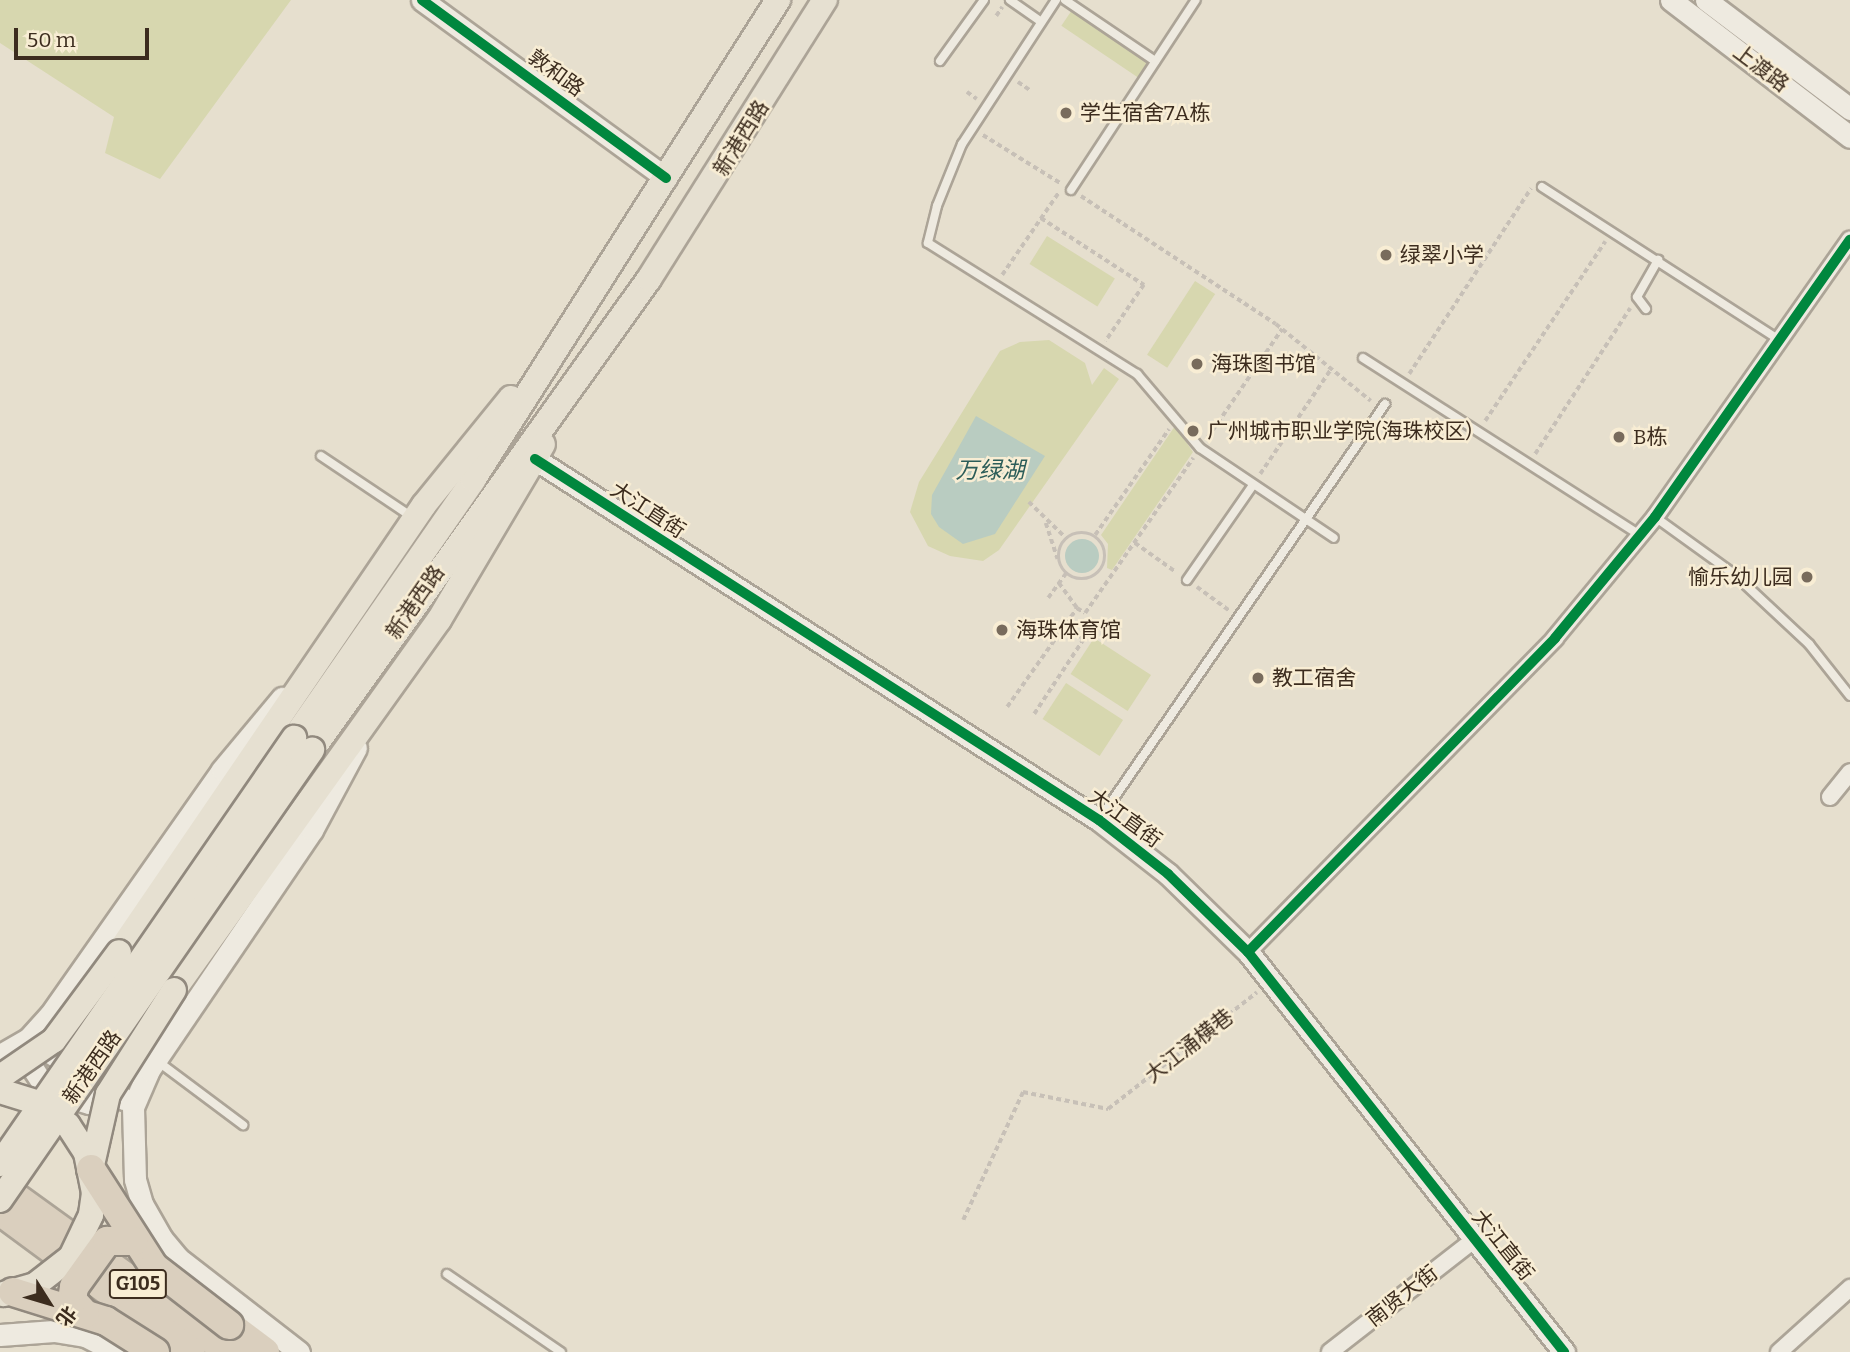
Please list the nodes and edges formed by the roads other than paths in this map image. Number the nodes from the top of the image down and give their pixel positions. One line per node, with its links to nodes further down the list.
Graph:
1 (422, 0): 16 (main road, 敦和路)
2 (778, 0): 16 (main road, 新港西路)
3 (825, 0): 25 (main road, 新港西路)
4 (984, 0): 12 (lane)
5 (1010, 0): 11 (lane)
6 (1056, 0): 11 (lane)
7 (1065, 0): 13 (lane)
8 (1196, 0): 13 (lane)
9 (1671, 0): 15 (main road, 上渡路)
10 (1706, 0): 14 (main road, 上渡路)
11 (1041, 22): 29 (lane)
12 (940, 61)
13 (1155, 61): 18 (lane)
14 (1850, 109)
15 (1850, 137)
16 (666, 178): 24 (main road, 新港西路)
17 (1542, 187): 20 (lane)
18 (1072, 190)
19 (1850, 240): 22 (street)
20 (1658, 260): 21 (lane); 22 (lane)
21 (1646, 309)
22 (1779, 340): 30 (street)
23 (1363, 358): 33 (lane)
24 (548, 360): 31 (main road); 39 (main road, 新港西路)
25 (573, 384): 28 (main road); 39 (main road, 新港西路)
26 (1385, 404): 32 (lane)
27 (321, 456): 31 (lane)
28 (535, 459): 38 (main road); 42 (main road, 大江直街)
29 (1253, 485): 32 (lane); 35 (lane)
30 (1655, 517): 33 (street); 37 (lane)
31 (415, 519): 36 (main road)
32 (1306, 520): 34 (lane); 42 (lane)
33 (1640, 535): 43 (street)
34 (1334, 538)
35 (1187, 580)
36 (317, 657): 44 (main road); 44 (main road, bridge)
37 (1850, 696)
38 (373, 713): 46 (main road); 49 (main road, bridge)
39 (303, 744): 52 (main road, 新港西路, bridge); 55 (main road, 新港西路, bridge)
40 (1850, 772): 41 (street)
41 (1829, 797)
42 (1099, 820): 43 (main road, 大江直街)
43 (1248, 952): 57 (main road, 大江直街)
44 (28, 1049): 45 (main road); 47 (main road, bridge); 49 (main road, bridge); 50 (main road)
45 (0, 1055)
46 (155, 1060): 50 (main road); 51 (lane)
47 (0, 1077)
48 (0, 1091): 53 (main road, bridge)
49 (107, 1094): 53 (main road, bridge)
50 (134, 1107): 69 (main road)
51 (243, 1125)
52 (0, 1164)
53 (91, 1170): 58 (highway, bridge); 61 (main road, bridge)
54 (0, 1186): 64 (highway, G105)
55 (0, 1200)
56 (0, 1211): 67 (highway, G105)
57 (1474, 1240): 71 (street, 南贤大街); 72 (main road, 大江直街)
58 (134, 1241): 62 (highway, bridge); 64 (highway, bridge)
59 (447, 1274): 70 (lane)
60 (1850, 1288): 73 (street)
61 (4, 1296): 62 (highway, bridge)
62 (85, 1314): 66 (highway, bridge)
63 (0, 1335): 65 (main road)
64 (229, 1338): 68 (highway)
65 (117, 1352)
66 (155, 1352)
67 (191, 1352)
68 (265, 1352)
69 (299, 1352)
70 (561, 1352)
71 (1330, 1352)
72 (1564, 1352)
73 (1779, 1352)

